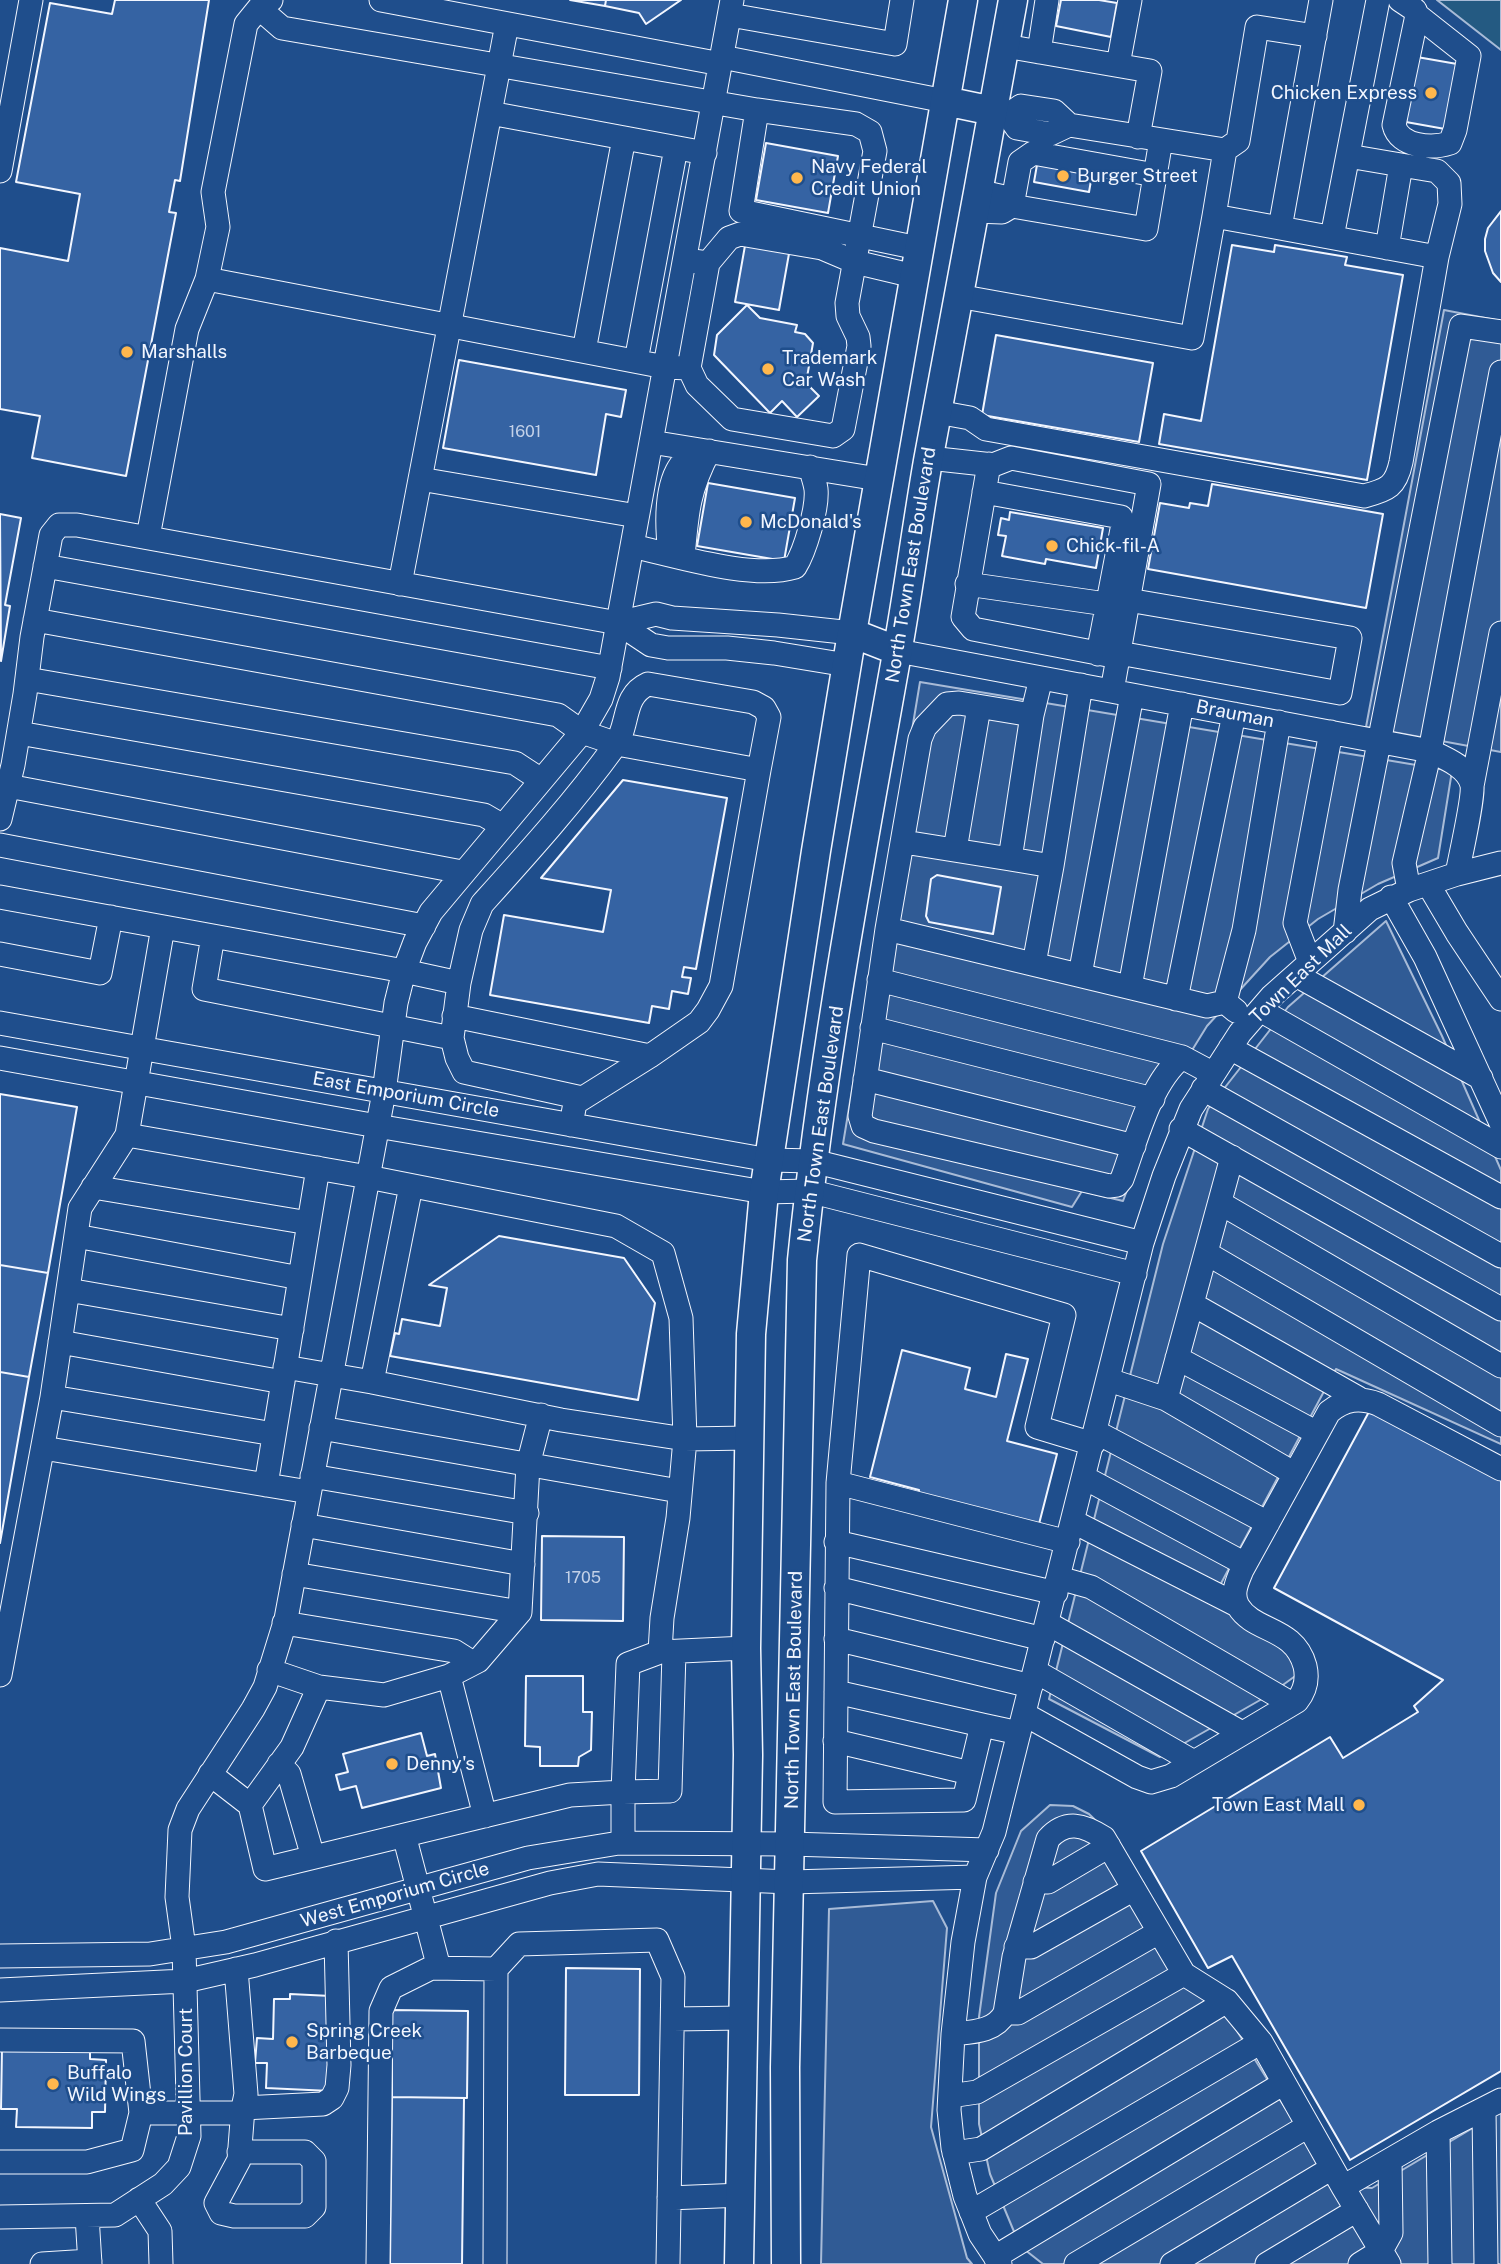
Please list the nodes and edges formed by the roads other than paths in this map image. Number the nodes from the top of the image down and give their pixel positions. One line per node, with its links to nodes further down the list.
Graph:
1 (31, 0): 33 (street)
2 (381, 0): 13 (street)
3 (902, 0): 11 (street)
4 (963, 0): 20 (main road)
5 (1013, 0): 15 (main road, North Town East Boulevard)
6 (1048, 0): 16 (street)
7 (1130, 0): 18 (street)
8 (1321, 0): 14 (street)
9 (1378, 0): 31 (street)
10 (265, 4): 19 (street); 47 (street)
11 (731, 8): 17 (street, Pavillion Court)
12 (1410, 17): 12 (street)
13 (507, 24): 17 (street); 19 (street)
14 (1315, 36): 29 (street); 38 (street)
15 (1005, 46): 16 (street); 24 (main road, North Town East Boulevard)
16 (1039, 52): 18 (street)
17 (721, 61): 20 (street); 21 (street, Pavillion Court)
18 (1118, 65): 25 (street)
19 (499, 66): 21 (street); 23 (street)
20 (945, 101): 24 (main road); 45 (main road)
21 (714, 102): 22 (street); 30 (street, Pavillion Court)
22 (757, 110): 39 (street); 39 (street)
23 (490, 113): 26 (street); 49 (street)
24 (1000, 113): 25 (street); 35 (main road, North Town East Boulevard)
25 (1138, 137): 27 (street)
26 (624, 138): 28 (street); 51 (street)
27 (1161, 141): 29 (street); 34 (street)
28 (676, 148): 30 (street); 52 (street)
29 (1225, 150): 37 (street)
30 (705, 153): 43 (street, Pavillion Court)
31 (1348, 156): 32 (street); 40 (street)
32 (1401, 165): 41 (street); 42 (street)
33 (0, 171)
34 (1155, 175): 36 (street); 36 (street)
35 (976, 201): 36 (street); 48 (main road, North Town East Boulevard)
36 (1012, 206)
37 (1214, 216): 38 (street); 48 (street)
38 (1280, 228): 40 (street)
39 (859, 236): 44 (street); 45 (street)
40 (1332, 237): 41 (street)
41 (1387, 248): 42 (street)
42 (1437, 257): 56 (street)
43 (685, 260): 46 (street); 53 (street, Pavillion Court)
44 (855, 262): 45 (street); 46 (street); 54 (street)
45 (916, 262): 62 (main road)
46 (708, 263): 54 (street)
47 (207, 279): 49 (street); 66 (street)
48 (958, 296): 56 (main road, North Town East Boulevard)
49 (449, 324): 51 (street); 63 (street)
50 (1501, 332): 93 (street)
51 (584, 351): 52 (street)
52 (636, 361): 53 (street)
53 (665, 366): 54 (street); 57 (street, Pavillion Court)
54 (689, 368)
55 (1501, 372): 95 (street)
56 (937, 412): 59 (main road, North Town East Boulevard)
57 (651, 442): 58 (street); 65 (street, Pavillion Court)
58 (701, 450): 61 (street); 68 (street)
59 (929, 457): 60 (street); 77 (main road, North Town East Boulevard)
60 (989, 464): 64 (street); 72 (street)
61 (810, 467): 62 (street); 68 (street)
62 (878, 479): 76 (main road)
63 (420, 480): 65 (street); 70 (street)
64 (984, 492): 71 (street); 72 (street)
65 (637, 516): 67 (street, Pavillion Court)
66 (148, 537): 69 (street); 70 (street)
67 (632, 545): 68 (street); 74 (street, Pavillion Court)
68 (676, 555)
69 (45, 566): 73 (street); 80 (street)
70 (400, 583): 74 (street)
71 (967, 584): 72 (street); 78 (street)
72 (1117, 602): 78 (street); 78 (street)
73 (35, 620): 82 (street); 90 (street)
74 (618, 623): 76 (street); 79 (street); 80 (street, Pavillion Court)
75 (1501, 633): 99 (street)
76 (852, 634): 77 (main road); 79 (main road)
77 (898, 651): 79 (main road); 81 (street, Brauman); 155 (main road, North Town East Boulevard)
78 (1112, 654): 84 (street)
79 (847, 665): 154 (main road)
80 (610, 668): 90 (street, Pavillion Court)
81 (1041, 678): 83 (street, Brauman); 88 (street)
82 (27, 679): 92 (street); 97 (street)
83 (1081, 685): 84 (street, Brauman); 107 (street)
84 (1122, 693): 85 (street, Brauman); 122 (street)
85 (1182, 704): 87 (street, Brauman); 125 (street)
86 (979, 706): 88 (street); 102 (street); 104 (street)
87 (1234, 714): 89 (street, Brauman); 126 (street)
88 (1032, 715): 105 (street)
89 (1279, 722): 91 (street, Brauman); 128 (street)
90 (582, 732): 94 (street); 97 (street, Pavillion Court)
91 (1331, 732): 93 (street, Brauman); 120 (street)
92 (19, 733): 98 (street); 101 (street)
93 (1380, 741): 95 (street, Brauman); 116 (street)
94 (617, 744): 96 (street); 96 (street); 124 (street)
95 (1430, 751): 99 (street, Brauman); 110 (street)
96 (759, 771): 136 (street)
97 (541, 780): 101 (street, Pavillion Court)
98 (8, 786): 100 (street); 108 (street)
99 (1472, 786): 109 (street)
100 (0, 819)
101 (503, 826): 108 (street, Pavillion Court)
102 (904, 842): 104 (street); 115 (street)
103 (0, 845): 113 (street)
104 (956, 850): 105 (street)
105 (1010, 859): 107 (street)
106 (1501, 863): 109 (street, Town East Mall)
107 (1052, 866): 119 (street)
108 (463, 872): 113 (street, Pavillion Court)
109 (1457, 874): 110 (street, Town East Mall)
110 (1410, 890): 116 (street, Town East Mall); 127 (street); 139 (street)
111 (0, 897): 112 (street)
112 (111, 918): 114 (street); 118 (street)
113 (424, 926): 121 (street, Pavillion Court)
114 (163, 927): 117 (street); 134 (street)
115 (887, 929): 119 (street); 123 (street)
116 (1345, 932): 120 (street, Town East Mall)
117 (213, 936): 121 (street); 131 (street)
118 (0, 954)
119 (1034, 964): 122 (street)
120 (1303, 968): 129 (street, Town East Mall); 139 (street)
121 (404, 971): 124 (street); 131 (street, Pavillion Court)
122 (1080, 975): 125 (street)
123 (879, 980): 133 (street); 137 (street)
124 (459, 983): 132 (street)
125 (1130, 988): 126 (street)
126 (1176, 999): 128 (street)
127 (1501, 999)
128 (1225, 1002): 129 (street)
129 (1255, 1016): 135 (street, Town East Mall); 152 (street)
130 (0, 1023): 134 (street, East Emporium Circle)
131 (393, 1026): 132 (street); 143 (street, Pavillion Court)
132 (453, 1027): 136 (street); 144 (street)
133 (872, 1028): 140 (street); 145 (street)
134 (142, 1048): 142 (street); 143 (street, East Emporium Circle)
135 (1230, 1048): 141 (street, Town East Mall); 162 (street)
136 (650, 1056): 144 (street)
137 (1182, 1057): 141 (street); 145 (street)
138 (0, 1058): 142 (street, East Emporium Circle)
139 (1481, 1078): 146 (street)
140 (865, 1079): 151 (street); 151 (street)
141 (1207, 1081): 149 (street, Town East Mall); 168 (street)
142 (137, 1082): 148 (street, East Emporium Circle); 150 (street)
143 (384, 1091): 147 (street, East Emporium Circle); 148 (street, Pavillion Court)
144 (582, 1098): 147 (street)
145 (1153, 1099): 151 (street)
146 (1501, 1123)
147 (571, 1125): 154 (street, East Emporium Circle)
148 (377, 1126): 157 (street, Pavillion Court); 161 (street, East Emporium Circle)
149 (1181, 1129): 153 (street); 166 (street, Town East Mall)
150 (127, 1135): 156 (street); 159 (street)
151 (1134, 1146)
152 (1501, 1147)
153 (1232, 1157): 163 (street); 173 (street)
154 (769, 1160): 155 (street, East Emporium Circle); 161 (main road)
155 (813, 1161): 160 (main road, North Town East Boulevard); 166 (street)
156 (318, 1168): 157 (street); 164 (street)
157 (368, 1177): 158 (street); 179 (street, Pavillion Court)
158 (411, 1186): 181 (street); 192 (street)
159 (93, 1187): 164 (street); 165 (street)
160 (809, 1191): 161 (street, East Emporium Circle); 169 (street); 241 (main road, North Town East Boulevard)
161 (764, 1192): 190 (main road)
162 (1501, 1197)
163 (1220, 1203): 167 (street); 177 (street)
164 (309, 1223): 170 (street)
165 (76, 1236): 170 (street); 171 (street)
166 (1143, 1243): 169 (street, Town East Mall)
167 (1206, 1253): 172 (street); 186 (street)
168 (1501, 1256)
169 (1135, 1274): 180 (street, Town East Mall)
170 (300, 1278): 174 (street)
171 (68, 1290): 174 (street); 175 (street)
172 (1192, 1304): 176 (street); 183 (street)
173 (1501, 1309)
174 (292, 1329): 178 (street)
175 (60, 1342): 178 (street); 182 (street)
176 (1177, 1358): 184 (street); 188 (street)
177 (1501, 1366)
178 (284, 1375): 179 (street); 189 (street)
179 (331, 1375): 181 (street); 187 (street, Pavillion Court)
180 (1109, 1380): 184 (street); 191 (street, Town East Mall)
181 (372, 1382): 185 (street)
182 (52, 1397): 189 (street); 193 (street)
183 (1358, 1398): 188 (street); 195 (street)
184 (1166, 1399): 196 (street)
185 (541, 1416): 192 (street); 194 (street)
186 (1501, 1425)
187 (321, 1428): 194 (street); 199 (street, Pavillion Court)
188 (1317, 1433): 196 (street)
189 (274, 1434): 200 (street)
190 (750, 1438): 192 (street); 217 (main road)
191 (1095, 1438): 197 (street, Town East Mall); 198 (street); 203 (street)
192 (685, 1439): 201 (street)
193 (43, 1448): 200 (street); 221 (street)
194 (528, 1465): 201 (street); 202 (street)
195 (1501, 1469)
196 (1295, 1474): 203 (street)
197 (1085, 1478): 205 (street, Town East Mall); 208 (street)
198 (838, 1483): 205 (street); 206 (street)
199 (311, 1484): 200 (street); 202 (street); 204 (street, Pavillion Court)
200 (265, 1485)
201 (679, 1491): 218 (street)
202 (527, 1513): 207 (street)
203 (1268, 1523): 208 (street)
204 (303, 1525): 207 (street); 209 (street, Pavillion Court)
205 (1071, 1532): 210 (street, Town East Mall); 212 (street)
206 (836, 1542): 210 (street); 211 (street)
207 (523, 1563): 213 (street)
208 (1245, 1564): 212 (street)
209 (294, 1574): 213 (street); 214 (street, Pavillion Court)
210 (1057, 1585): 215 (street, Town East Mall); 226 (street)
211 (836, 1588): 215 (street); 216 (street)
212 (1237, 1605): 226 (street)
213 (520, 1612): 219 (street)
214 (284, 1623): 219 (street); 220 (street, Pavillion Court)
215 (1045, 1631): 223 (street, Town East Mall); 229 (street)
216 (836, 1639): 223 (street); 225 (street)
217 (746, 1648): 218 (street); 240 (main road)
218 (667, 1652): 235 (street); 235 (street)
219 (473, 1663): 222 (street)
220 (269, 1670): 224 (street); 234 (street, Pavillion Court)
221 (0, 1675)
222 (449, 1676): 224 (street); 237 (street)
223 (1033, 1679): 227 (street, Town East Mall); 231 (street)
224 (319, 1687): 232 (street)
225 (836, 1692): 228 (street); 230 (street)
226 (1292, 1704): 229 (street)
227 (1022, 1723): 228 (street); 231 (street); 243 (street, Town East Mall)
228 (982, 1725): 233 (street)
229 (1242, 1733): 231 (street)
230 (835, 1741): 233 (street); 233 (street)
231 (1194, 1762)
232 (279, 1764): 236 (street); 244 (street)
233 (970, 1773)
234 (210, 1774): 236 (street); 255 (street, Pavillion Court)
235 (624, 1792): 237 (street); 239 (street)
236 (250, 1805): 244 (street)
237 (485, 1816): 238 (street)
238 (404, 1835): 244 (street); 249 (street)
239 (623, 1843): 240 (street, West Emporium Circle); 249 (street, West Emporium Circle)
240 (747, 1844): 241 (street, West Emporium Circle); 246 (main road)
241 (790, 1844): 243 (street, West Emporium Circle); 247 (main road, North Town East Boulevard)
242 (1109, 1846): 248 (street); 248 (street); 250 (street)
243 (987, 1850): 245 (street, Town East Mall)
244 (313, 1857)
245 (975, 1877): 247 (street); 267 (street, Town East Mall)
246 (746, 1881): 247 (street, West Emporium Circle); 251 (street, West Emporium Circle); 265 (main road)
247 (790, 1882): 299 (main road, North Town East Boulevard)
248 (1035, 1882): 254 (street)
249 (416, 1889): 251 (street); 255 (street, West Emporium Circle)
250 (1134, 1889): 252 (street); 254 (street)
251 (424, 1917): 253 (street, West Emporium Circle); 257 (street)
252 (1159, 1932): 260 (street); 264 (street)
253 (337, 1941): 258 (street, West Emporium Circle); 273 (street)
254 (1016, 1947): 264 (street)
255 (184, 1948): 256 (street, West Emporium Circle); 261 (street, Pavillion Court)
256 (0, 1956)
257 (439, 1968): 259 (street); 295 (street)
258 (236, 1969): 261 (street, West Emporium Circle); 273 (street)
259 (496, 1969): 266 (street); 296 (street)
260 (1184, 1974): 263 (street); 271 (street)
261 (185, 1981): 262 (street, West Emporium Circle); 275 (street, Pavillion Court)
262 (0, 1990)
263 (1227, 2001): 269 (street); 279 (street)
264 (1005, 2013): 267 (street)
265 (743, 2018): 266 (street); 283 (main road)
266 (673, 2019): 284 (street)
267 (953, 2034): 271 (street, Town East Mall)
268 (0, 2040): 274 (street)
269 (1261, 2042): 270 (street); 287 (street)
270 (1284, 2083): 276 (street); 291 (street)
271 (950, 2096): 279 (street, Town East Mall)
272 (1492, 2105): 277 (street); 305 (street)
273 (243, 2108): 275 (street); 278 (street)
274 (141, 2113): 275 (street); 281 (street)
275 (188, 2113): 285 (street, Pavillion Court)
276 (1308, 2126): 282 (street); 300 (street)
277 (1438, 2132): 280 (street); 304 (street)
278 (239, 2152): 278 (street)
279 (954, 2153): 287 (street, Town East Mall)
280 (1390, 2160): 282 (street); 290 (street)
281 (0, 2162)
282 (1337, 2178): 286 (street); 301 (street)
283 (742, 2195): 284 (street); 298 (main road)
284 (669, 2198): 297 (street)
285 (139, 2199): 288 (street, Pavillion Court); 294 (street)
286 (1357, 2210): 290 (street); 302 (street)
287 (971, 2212): 291 (street, Town East Mall)
288 (87, 2216): 289 (street, Pavillion Court); 292 (street)
289 (0, 2217)
290 (1385, 2258): 303 (street)
291 (998, 2260)
292 (90, 2262): 293 (street)
293 (42, 2264)
294 (161, 2264)
295 (378, 2264)
296 (495, 2264)
297 (668, 2264)
298 (739, 2264)
299 (786, 2264)
300 (1076, 2264)
301 (1172, 2264)
302 (1267, 2264)
303 (1360, 2264)
304 (1440, 2264)
305 (1486, 2264)

